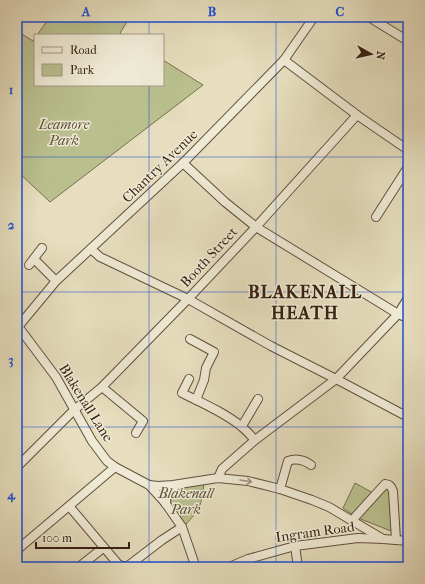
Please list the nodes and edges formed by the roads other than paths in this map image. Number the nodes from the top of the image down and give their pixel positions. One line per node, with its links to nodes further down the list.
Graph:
1 (314, 17): 4 (street, Chantry Avenue)
2 (369, 17): 3 (street)
3 (408, 41)
4 (284, 60): 5 (street); 7 (street, Chantry Avenue)
5 (357, 115): 6 (street); 10 (street, Booth Street)
6 (408, 150)
7 (183, 163): 10 (street); 12 (street, Chantry Avenue)
8 (408, 167): 9 (street)
9 (376, 217)
10 (256, 227): 15 (street, Booth Street); 16 (street)
11 (42, 248): 13 (street)
12 (91, 249): 13 (street, Chantry Avenue); 15 (street)
13 (56, 281): 18 (street, Chantry Avenue)
14 (408, 298): 16 (street)
15 (188, 300): 21 (street); 22 (street, Booth Street)
16 (398, 314): 17 (street); 21 (street)
17 (408, 318)
18 (17, 326): 25 (street, Blakenall Lane)
19 (190, 339): 24 (street)
20 (189, 379): 24 (street)
21 (336, 379): 26 (street); 29 (street)
22 (102, 386): 25 (street, Booth Street); 28 (street)
23 (258, 399): 27 (street)
24 (196, 400): 27 (street)
25 (74, 410): 33 (street, Booth Street); 34 (street, Blakenall Lane)
26 (408, 417)
27 (242, 426): 29 (street)
28 (136, 433)
29 (255, 440): 35 (street)
30 (284, 453): 31 (street)
31 (288, 461): 32 (street); 38 (street)
32 (311, 465)
33 (17, 467)
34 (115, 467): 37 (street, Blakenall Lane); 40 (street)
35 (218, 478): 36 (street); 38 (street, one-way to 38)
36 (180, 483): 37 (street); 39 (street)
37 (149, 485): 39 (street, Blakenall Lane)
38 (280, 489): 41 (street)
39 (166, 504): 42 (street, Blakenall Lane)
40 (69, 506): 48 (street); 49 (street)
41 (355, 522): 43 (street); 44 (street); 45 (street)
42 (182, 527): 48 (street); 50 (street, Blakenall Lane)
43 (358, 538): 44 (street, Ingram Road); 47 (street, Ingram Road)
44 (382, 539): 45 (street, Ingram Road)
45 (396, 540): 46 (street, Ingram Road)
46 (408, 541)
47 (295, 546): 53 (street, Ingram Road); 54 (street)
48 (103, 548): 51 (street)
49 (17, 550)
50 (194, 564): 52 (street, Blakenall Lane)
51 (79, 567)
52 (201, 567)
53 (229, 567)
54 (298, 567)

